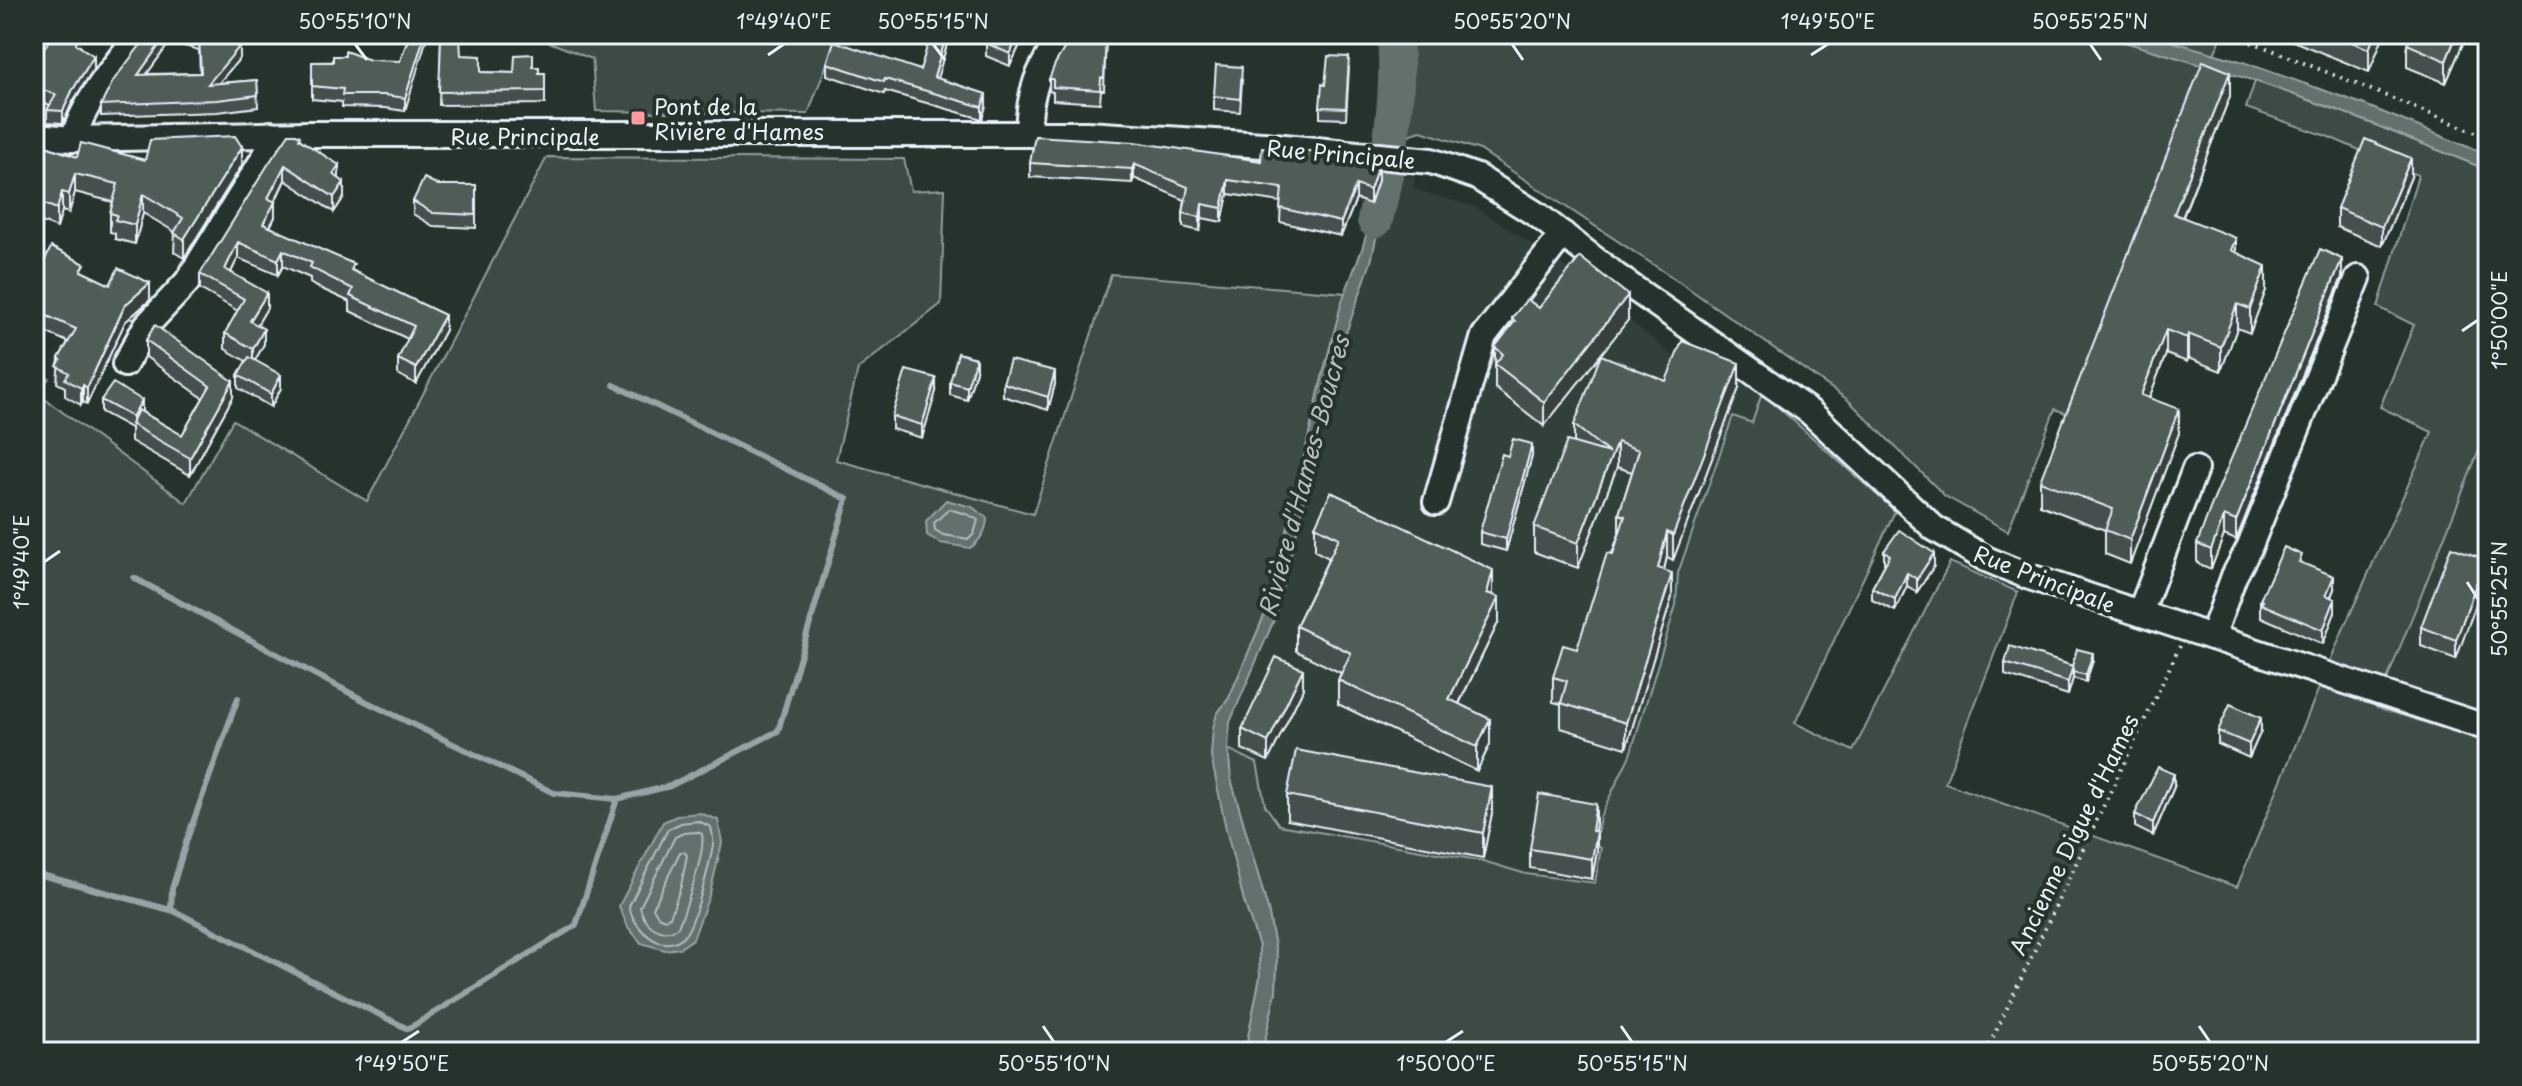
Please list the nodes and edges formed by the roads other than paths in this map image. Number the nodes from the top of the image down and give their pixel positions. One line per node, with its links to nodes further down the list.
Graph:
1 (139, 34): 6 (street)
2 (1063, 34): 4 (street)
3 (271, 134): 4 (street, Rue Principale); 6 (street, Rue Principale); 9 (street)
4 (1028, 134): 7 (street, Rue Principale)
5 (34, 136): 6 (street, Rue Principale)
6 (73, 139)
7 (1563, 234): 11 (street); 12 (street, Rue Principale)
8 (2358, 278): 13 (street)
9 (125, 364)
10 (2195, 469): 12 (street)
11 (1436, 502)
12 (2140, 613): 13 (street, Rue Principale)
13 (2212, 637): 14 (street, Rue Principale)
14 (2488, 728)

